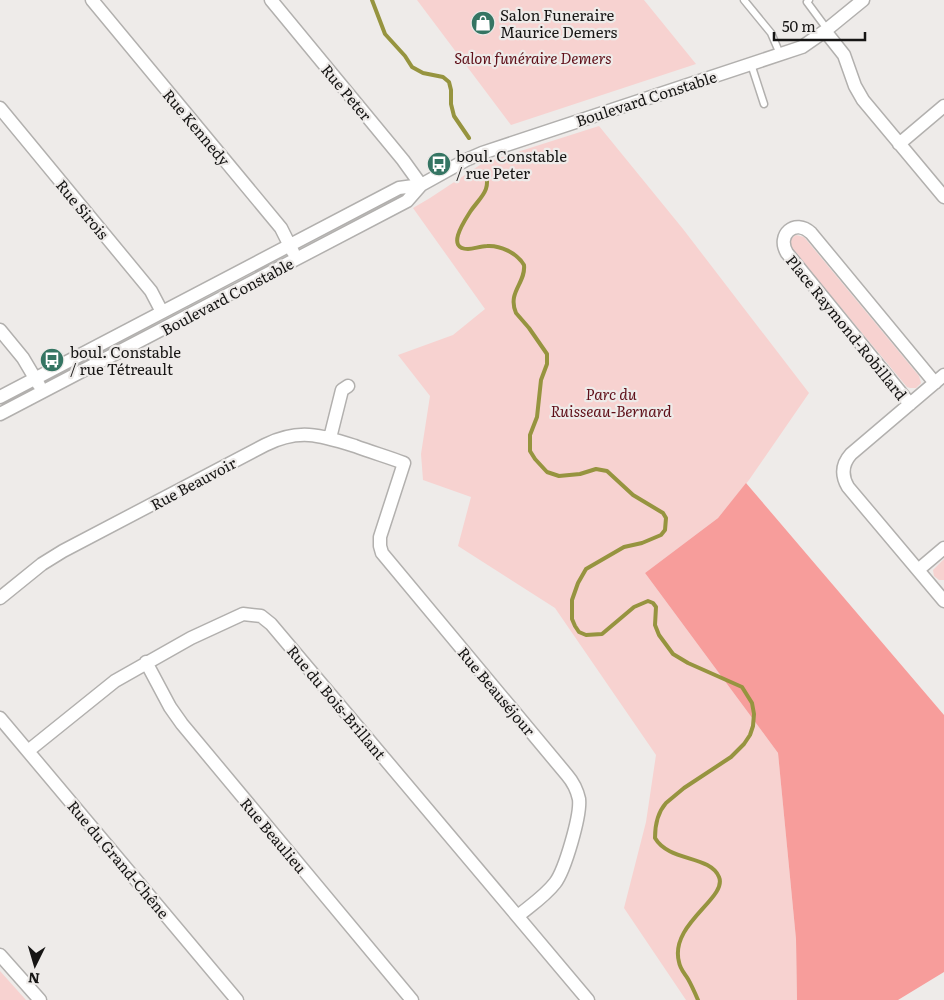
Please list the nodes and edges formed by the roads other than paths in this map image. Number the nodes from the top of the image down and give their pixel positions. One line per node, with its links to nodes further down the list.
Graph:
1 (92, 0): 15 (street, Rue Kennedy)
2 (271, 0): 13 (street, Rue Peter)
3 (744, 0): 7 (lane)
4 (810, 0): 6 (lane)
5 (863, 0): 6 (street, Boulevard Constable)
6 (826, 30): 7 (street, Boulevard Constable); 12 (street)
7 (780, 54): 8 (street, Boulevard Constable)
8 (751, 64): 9 (lane); 13 (street, Boulevard Constable)
9 (764, 104)
10 (944, 106): 12 (street)
11 (0, 108): 17 (street, Rue Sirois)
12 (899, 144): 14 (street)
13 (421, 185): 15 (street, Boulevard Constable); 16 (street, Boulevard Constable)
14 (944, 197)
15 (290, 246): 16 (street, Rue Kennedy); 17 (street, Boulevard Constable)
16 (297, 259): 22 (street, Boulevard Constable)
17 (162, 312): 19 (street, Boulevard Constable)
18 (0, 330): 19 (street)
19 (35, 378): 22 (street); 23 (street, Boulevard Constable)
20 (939, 379): 24 (street); 24 (street, Place Raymond-Robillard)
21 (348, 386): 26 (street)
22 (42, 392): 25 (street, Boulevard Constable)
23 (0, 397)
24 (910, 404): 29 (street)
25 (0, 414)
26 (330, 438): 27 (street, Rue Beauvoir); 31 (street, Rue Beauvoir)
27 (404, 463): 35 (street, Rue Beauséjour)
28 (944, 548): 29 (street)
29 (918, 570): 30 (street)
30 (942, 596)
31 (0, 598)
32 (146, 662): 34 (street, Rue du Bois-Brillant); 35 (street, Rue du Bois-Brillant); 39 (street, Rue Beaulieu)
33 (0, 718): 34 (street, Rue du Grand-Chêne)
34 (28, 751): 38 (street, Rue du Grand-Chêne)
35 (518, 916): 40 (street, Rue du Bois-Brillant)
36 (0, 954): 37 (street)
37 (40, 1000)
38 (237, 1000)
39 (412, 1000)
40 (588, 1000)

